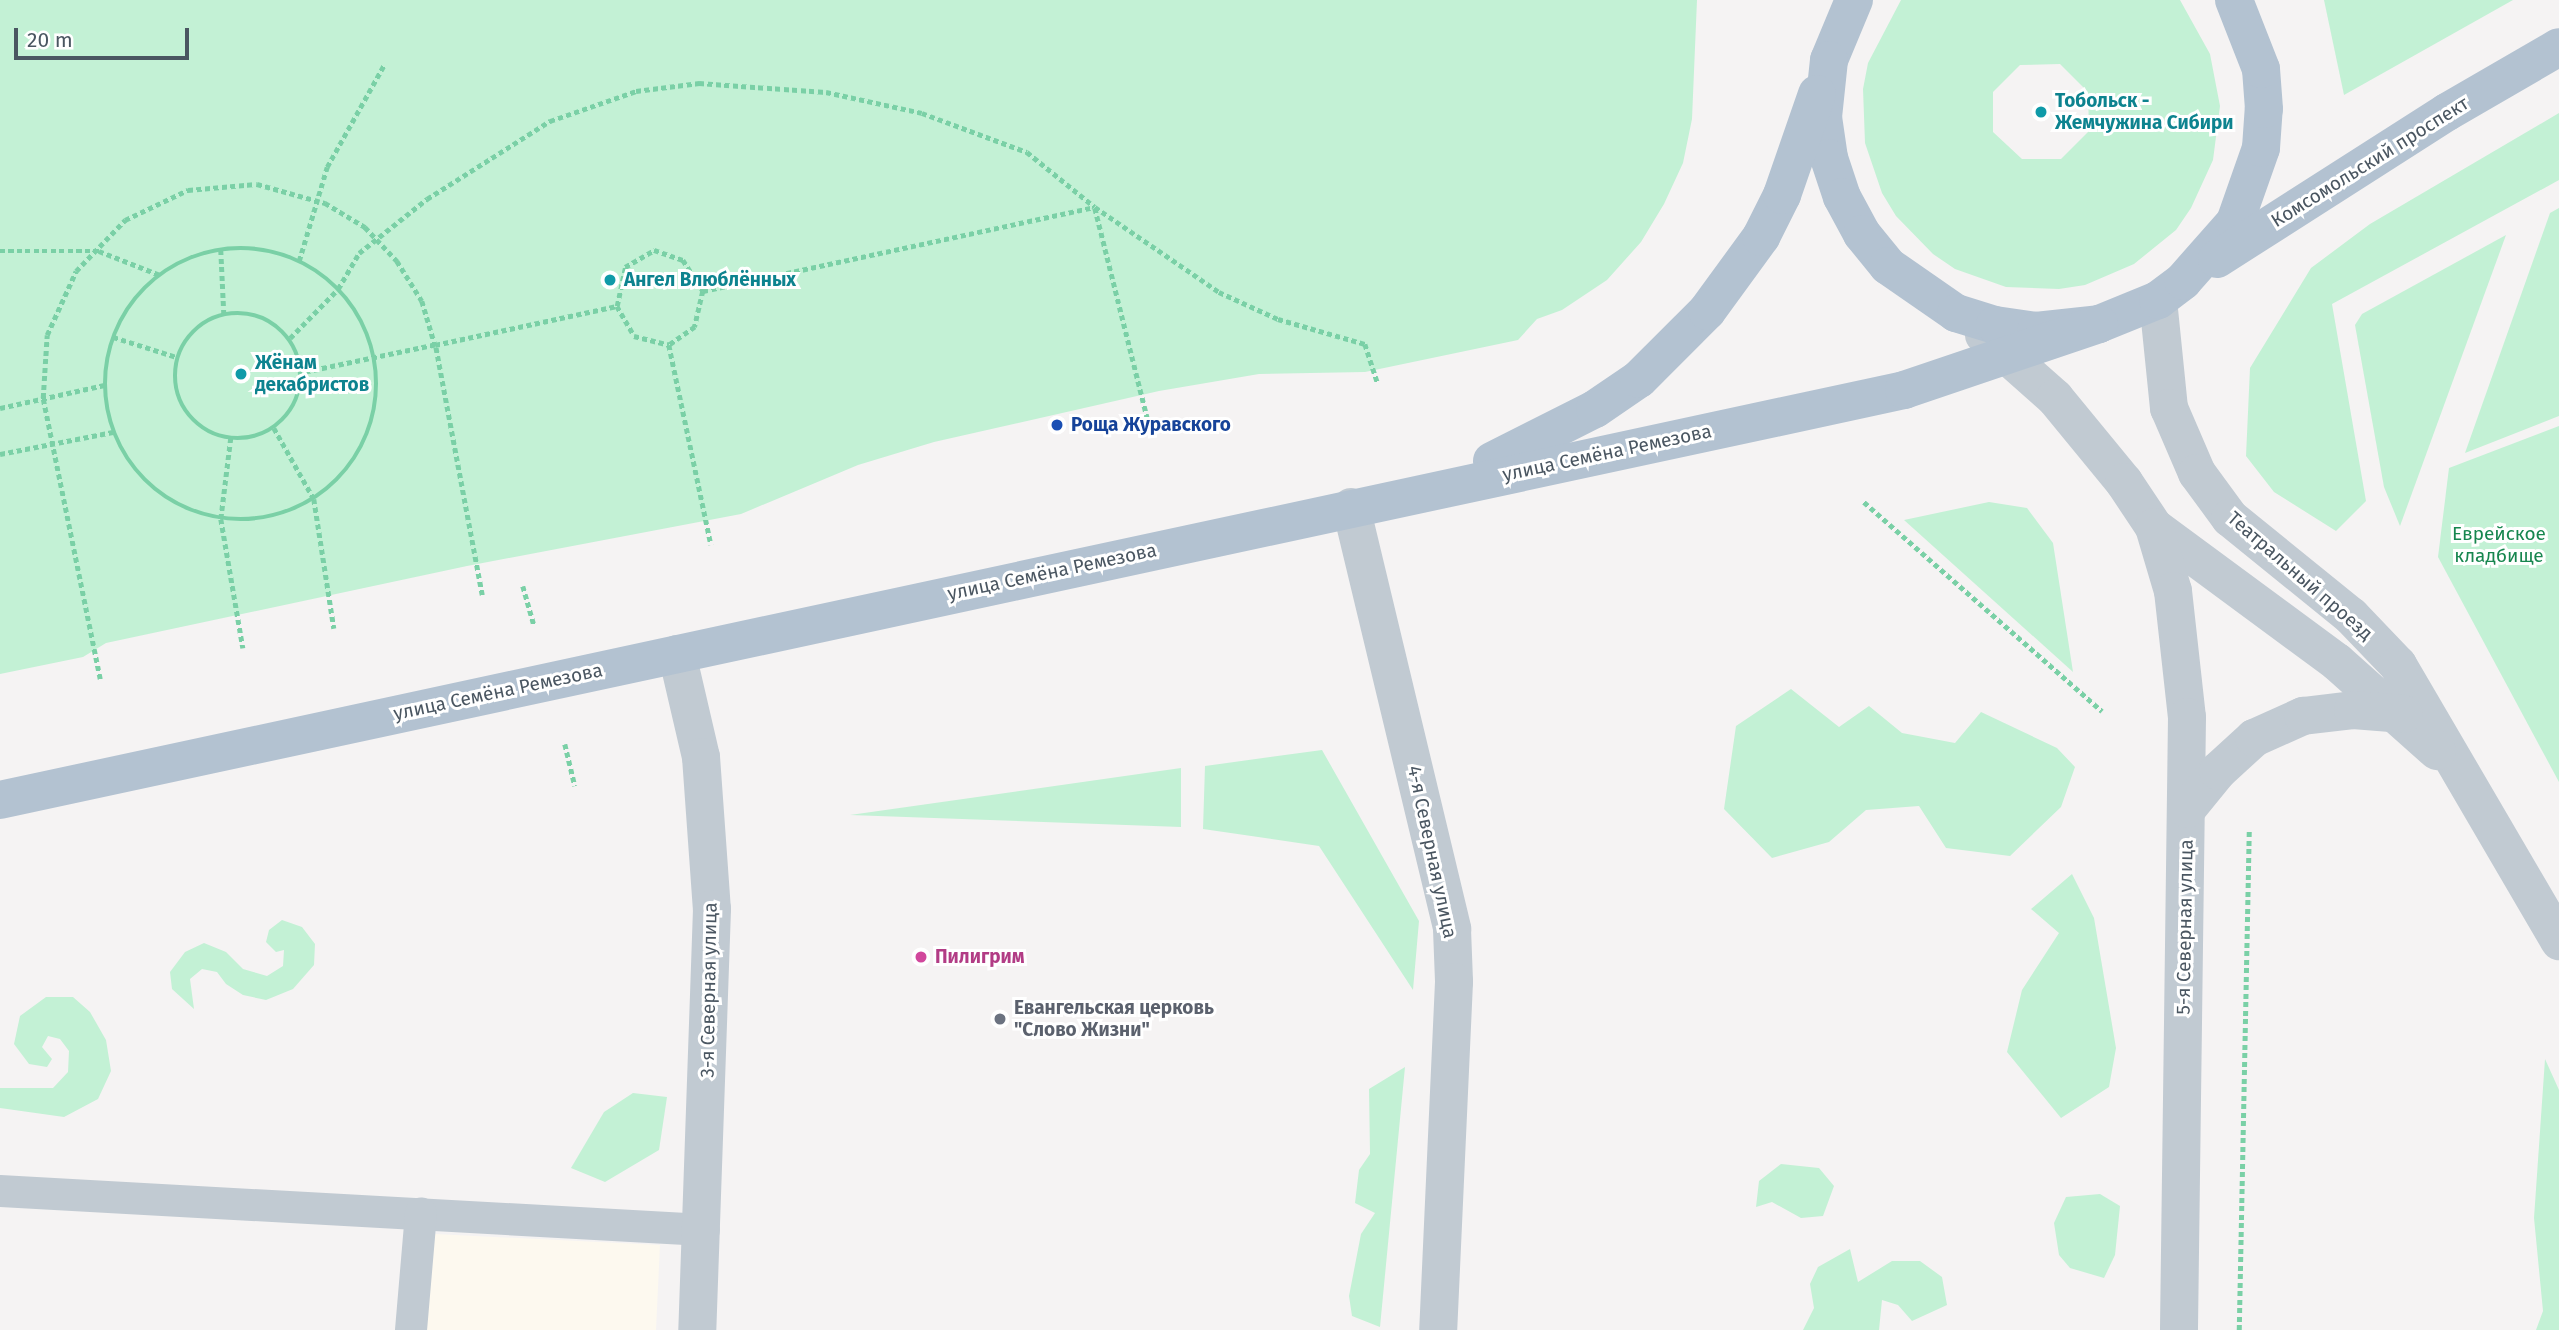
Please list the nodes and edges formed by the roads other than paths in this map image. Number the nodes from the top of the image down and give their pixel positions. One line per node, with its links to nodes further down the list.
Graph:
1 (1827, 0): 5 (main road)
2 (1854, 0): 5 (main road)
3 (2234, 0): 6 (main road)
4 (2559, 47): 6 (main road, Комсомольский проспект)
5 (1829, 60): 7 (main road); 10 (main road)
6 (2170, 291): 8 (main road, Комсомольский проспект); 15 (street, Театральный проезд)
7 (1956, 313): 8 (main road); 9 (street)
8 (2099, 324): 9 (main road, улица Семёна Ремезова)
9 (2012, 356): 10 (main road, улица Семёна Ремезова); 12 (street)
10 (1413, 494): 11 (main road, улица Семёна Ремезова)
11 (1351, 507): 13 (main road, улица Семёна Ремезова); 25 (street, 4-я Северная улица)
12 (2154, 527): 14 (street); 18 (street, 5-я Северная улица)
13 (677, 654): 17 (main road, улица Семёна Ремезова); 22 (street, 3-я Северная улица)
14 (2394, 713): 15 (street); 16 (street); 18 (street)
15 (2431, 719): 16 (street, Театральный проезд)
16 (2459, 771): 19 (street, Театральный проезд)
17 (0, 800)
18 (2187, 808): 26 (street, 5-я Северная улица)
19 (2559, 940)
20 (0, 1191): 21 (lane)
21 (421, 1213): 22 (lane); 23 (lane)
22 (704, 1230): 24 (street, 3-я Северная улица)
23 (411, 1330)
24 (697, 1330)
25 (1438, 1330)
26 (2179, 1330)

